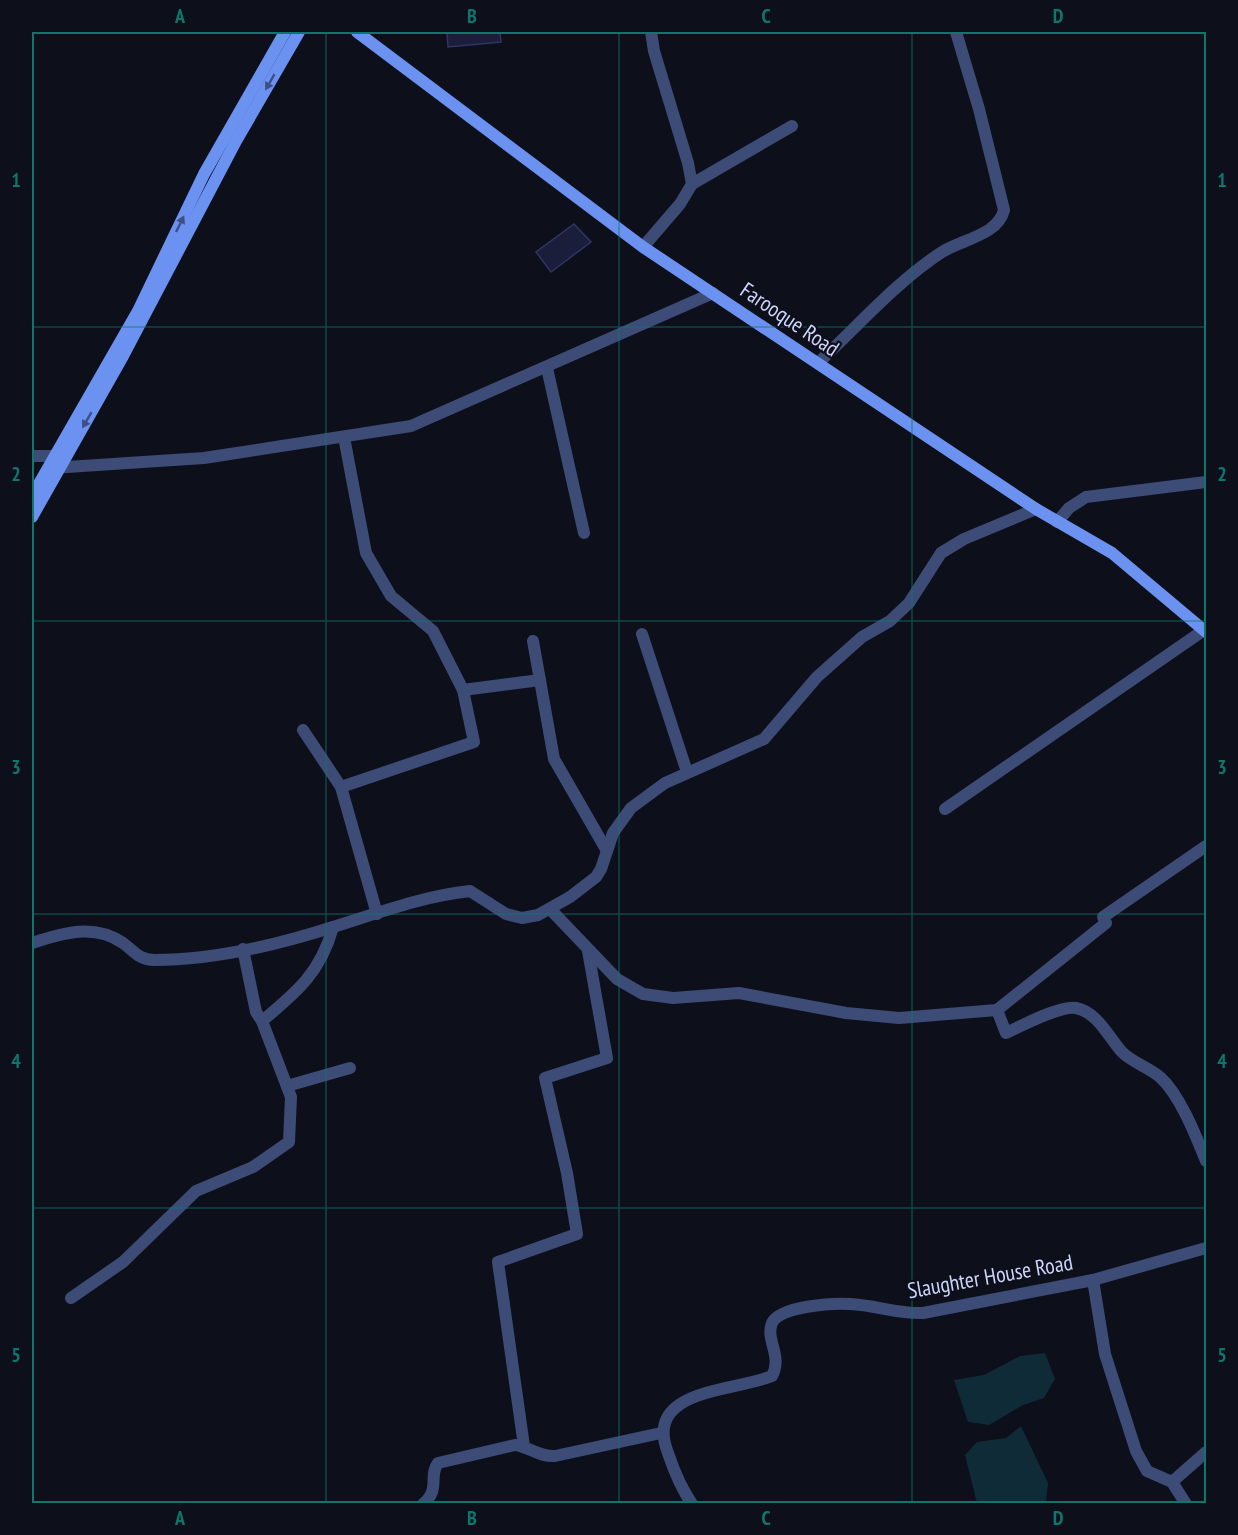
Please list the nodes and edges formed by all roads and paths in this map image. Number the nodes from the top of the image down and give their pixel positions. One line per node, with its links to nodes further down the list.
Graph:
1 (285, 32): 14 (street, one-way to 1)
2 (299, 32): 15 (street, one-way to 15)
3 (357, 32): 8 (street, Farooque Road)
4 (651, 32): 7 (street)
5 (956, 32): 10 (street)
6 (792, 126): 7 (street)
7 (692, 184): 8 (street)
8 (643, 247): 9 (street, Farooque Road)
9 (713, 293): 10 (street, Farooque Road); 11 (street)
10 (818, 363): 19 (street, Farooque Road)
11 (547, 368): 12 (street); 22 (street)
12 (344, 437): 15 (street); 27 (street)
13 (32, 456): 14 (street)
14 (54, 456): 16 (street)
15 (60, 468): 16 (street); 20 (street)
16 (46, 469): 18 (street)
17 (1206, 482): 21 (street)
18 (32, 496)
19 (1036, 509): 21 (street, Farooque Road); 29 (street)
20 (32, 517)
21 (1057, 522): 23 (street, Farooque Road)
22 (584, 534)
23 (1205, 631): 31 (street)
24 (642, 634): 29 (street)
25 (533, 641): 26 (street)
26 (540, 680): 27 (street); 33 (street)
27 (463, 690): 30 (street)
28 (303, 730): 30 (street)
29 (687, 772): 33 (street)
30 (341, 787): 35 (street)
31 (945, 809)
32 (1206, 846): 40 (street)
33 (607, 851): 34 (street)
34 (550, 909): 35 (street); 39 (street)
35 (377, 914): 36 (street)
36 (333, 927): 38 (street); 41 (street)
37 (32, 943): 38 (street)
38 (243, 950): 41 (street)
39 (588, 951): 40 (street); 49 (street)
40 (997, 1010): 44 (street)
41 (262, 1021): 43 (street)
42 (350, 1068): 43 (street)
43 (287, 1086): 47 (street)
44 (1206, 1161)
45 (1206, 1248): 46 (street, Slaughter House Road)
46 (1093, 1280): 48 (street, Slaughter House Road); 51 (street)
47 (71, 1298)
48 (661, 1433): 49 (street); 53 (street)
49 (524, 1446): 52 (street)
50 (1206, 1452): 51 (street)
51 (1172, 1482): 54 (street)
52 (423, 1503)
53 (692, 1503)
54 (1186, 1503)

